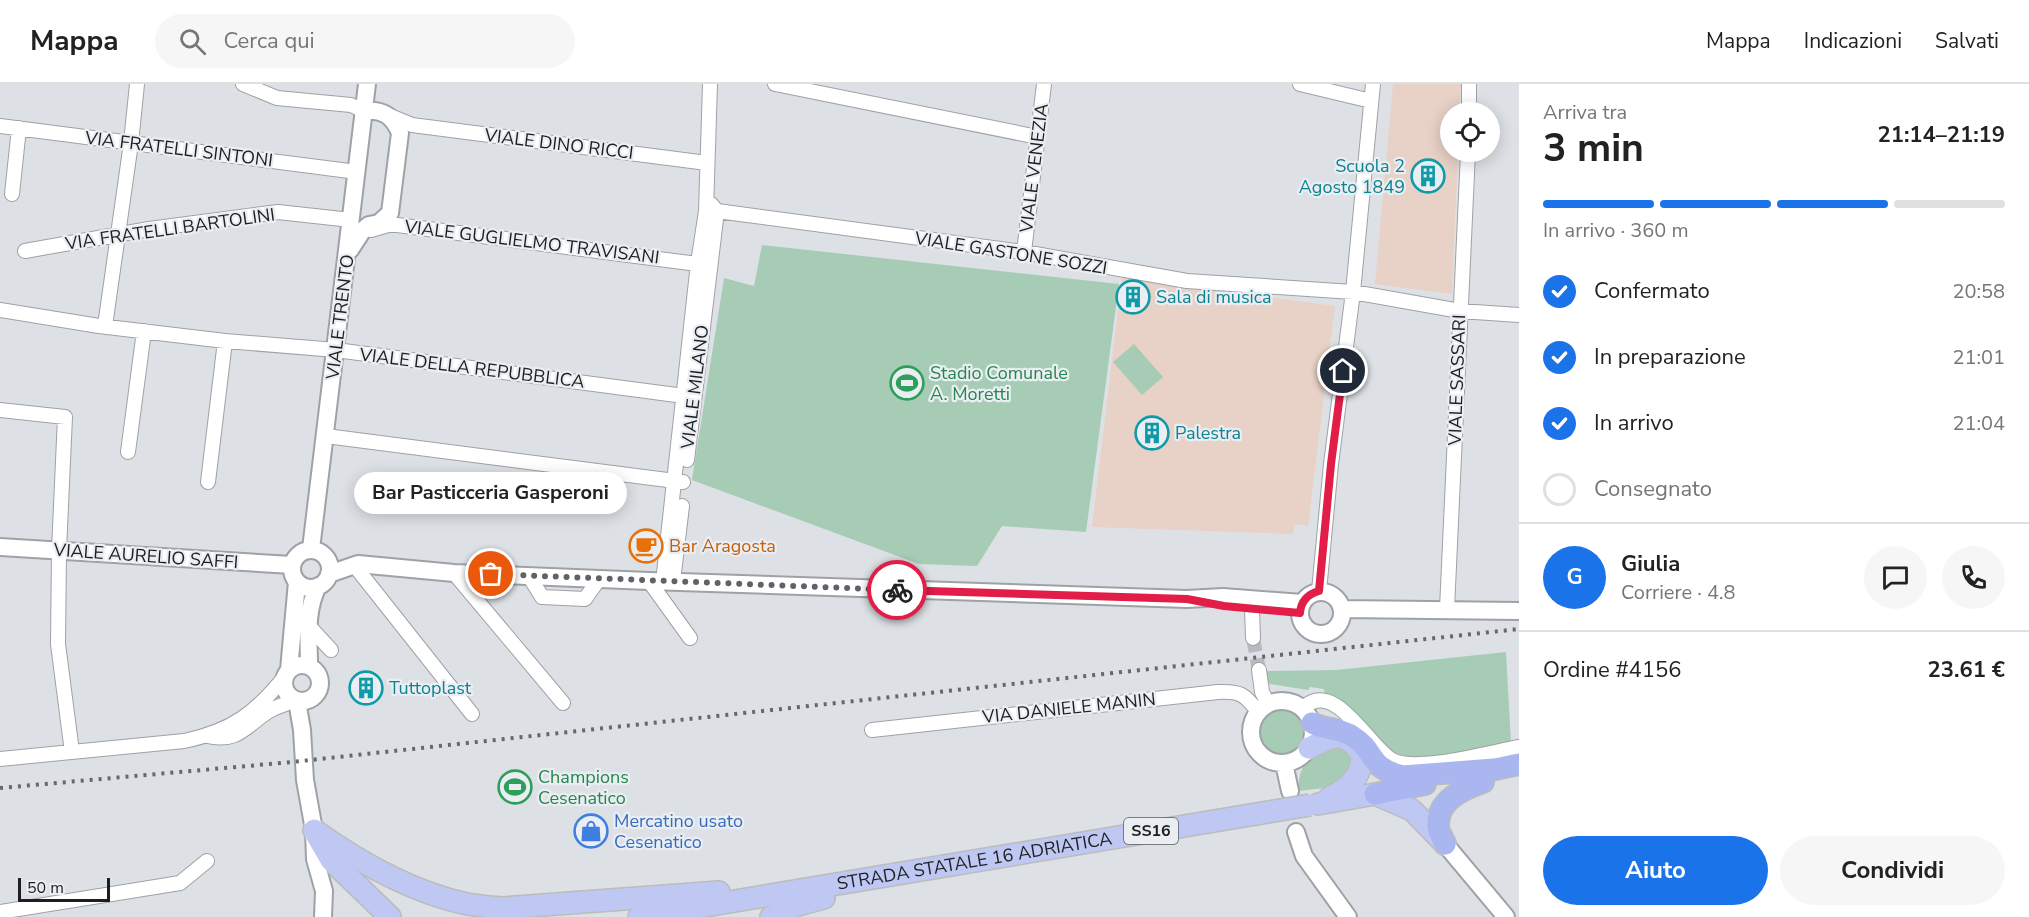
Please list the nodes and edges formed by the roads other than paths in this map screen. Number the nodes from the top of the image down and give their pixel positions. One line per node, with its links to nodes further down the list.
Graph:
1 (137, 84): 17 (street)
2 (243, 84): 12 (street)
3 (367, 84): 12 (street, VIALE TRENTO)
4 (710, 84): 19 (street, VIALE MILANO)
5 (775, 84): 16 (street)
6 (1044, 84): 16 (street, VIALE VENEZIA)
7 (1300, 84): 10 (street)
8 (1373, 84): 10 (street)
9 (1469, 84): 11 (street)
10 (1371, 101): 34 (street)
11 (1469, 102)
12 (364, 111): 15 (street); 20 (street, VIALE TRENTO)
13 (0, 126): 14 (street, VIA FRATELLI SINTONI)
14 (19, 128): 17 (street, VIA FRATELLI SINTONI); 21 (street)
15 (406, 129): 19 (street, VIALE DINO RICCI); 24 (street)
16 (1038, 137): 31 (street, VIALE VENEZIA)
17 (131, 143): 20 (street, VIA FRATELLI SINTONI); 28 (street)
18 (1467, 162): 36 (street, VIALE SASSARI)
19 (706, 163): 22 (street, VIALE MILANO)
20 (357, 172): 25 (street, VIALE TRENTO)
21 (12, 194)
22 (706, 198): 23 (street); 33 (street, VIALE MILANO)
23 (717, 211): 31 (street, VIALE GASTONE SOZZI); 33 (street, VIALE MILANO)
24 (390, 213): 26 (street); 27 (street)
25 (352, 214): 26 (street); 28 (street, VIA FRATELLI BARTOLINI); 32 (street, VIALE TRENTO)
26 (369, 225): 29 (street)
27 (406, 227): 29 (street, VIALE GUGLIELMO TRAVISANI); 33 (street, VIALE GUGLIELMO TRAVISANI)
28 (118, 234): 30 (street, VIA FRATELLI BARTOLINI); 38 (street)
29 (356, 239): 32 (street)
30 (25, 251)
31 (1024, 252): 34 (street, VIALE GASTONE SOZZI)
32 (346, 260): 41 (street, VIALE TRENTO)
33 (704, 264): 42 (street, VIALE MILANO)
34 (1353, 292): 36 (street, VIALE GASTONE SOZZI); 58 (street)
35 (0, 310): 38 (street, VIALE DELLA REPUBBLICA)
36 (1460, 311): 37 (street, VIALE GASTONE SOZZI); 63 (street, VIALE SASSARI)
37 (1519, 315)
38 (105, 326): 39 (street, VIALE DELLA REPUBBLICA)
39 (144, 331): 40 (street, VIALE DELLA REPUBBLICA); 45 (street)
40 (225, 341): 41 (street, VIALE DELLA REPUBBLICA); 47 (street)
41 (336, 350): 42 (street, VIALE DELLA REPUBBLICA); 44 (street, VIALE TRENTO)
42 (689, 395): 46 (street, VIALE MILANO)
43 (0, 410): 50 (street)
44 (326, 436): 46 (street); 49 (street, VIALE TRENTO)
45 (128, 452)
46 (680, 481): 56 (street, VIALE MILANO)
47 (208, 482)
48 (0, 547): 50 (street, VIALE AURELIO SAFFI)
49 (311, 549): 51 (street); 52 (street)
50 (59, 550): 52 (street, VIALE AURELIO SAFFI); 81 (street)
51 (326, 557): 53 (street); 55 (street)
52 (292, 565): 57 (street)
53 (356, 565): 54 (street); 55 (street); 75 (street)
54 (454, 573): 56 (street); 73 (street)
55 (324, 580): 57 (street); 65 (street)
56 (662, 581): 59 (street); 66 (street)
57 (297, 582): 71 (street)
58 (1319, 591): 61 (street); 62 (street)
59 (1187, 599): 60 (street); 61 (street)
60 (1252, 608): 61 (street); 67 (street)
61 (1301, 608): 62 (street)
62 (1342, 609): 63 (street)
63 (1448, 609): 64 (street)
64 (1519, 611)
65 (308, 625): 68 (street); 69 (street)
66 (690, 638)
67 (1253, 638)
68 (331, 650)
69 (309, 666): 71 (street); 72 (street)
70 (1259, 670): 74 (street)
71 (287, 673): 72 (street); 78 (street)
72 (301, 700): 78 (street); 90 (street)
73 (563, 703)
74 (1263, 708): 76 (street); 77 (street, VIA DANIELE MANIN); 83 (street)
75 (472, 714)
76 (1307, 716): 79 (street); 80 (street); 85 (highway)
77 (872, 730)
78 (207, 736): 81 (street)
79 (1519, 747)
80 (1309, 748): 83 (street); 89 (main road)
81 (72, 752): 82 (street)
82 (0, 759)
83 (1284, 763): 87 (street)
84 (1519, 764): 85 (highway, STRADA STATALE 16 ADRIATICA / SS16)
85 (1488, 776): 86 (highway, STRADA STATALE 16 ADRIATICA / SS16); 88 (highway, STRADA STATALE 16 ADRIATICA / SS16); 92 (highway)
86 (1519, 778)
87 (1290, 791)
88 (1375, 794): 89 (main road, STRADA STATALE 16 ADRIATICA / SS16); 92 (main road)
89 (1314, 804): 94 (main road, STRADA STATALE 16 ADRIATICA / SS16, bridge)
90 (314, 830): 95 (main road); 97 (street); 98 (main road)
91 (1296, 832): 101 (street)
92 (1445, 844): 102 (street)
93 (207, 861): 96 (street)
94 (936, 867): 95 (main road, STRADA STATALE 16 ADRIATICA / SS16); 100 (main road)
95 (809, 888): 99 (main road, STRADA STATALE 16 ADRIATICA / SS16)
96 (0, 912)
97 (323, 917)
98 (390, 917)
99 (639, 917)
100 (771, 917)
101 (1348, 917)
102 (1506, 917)

